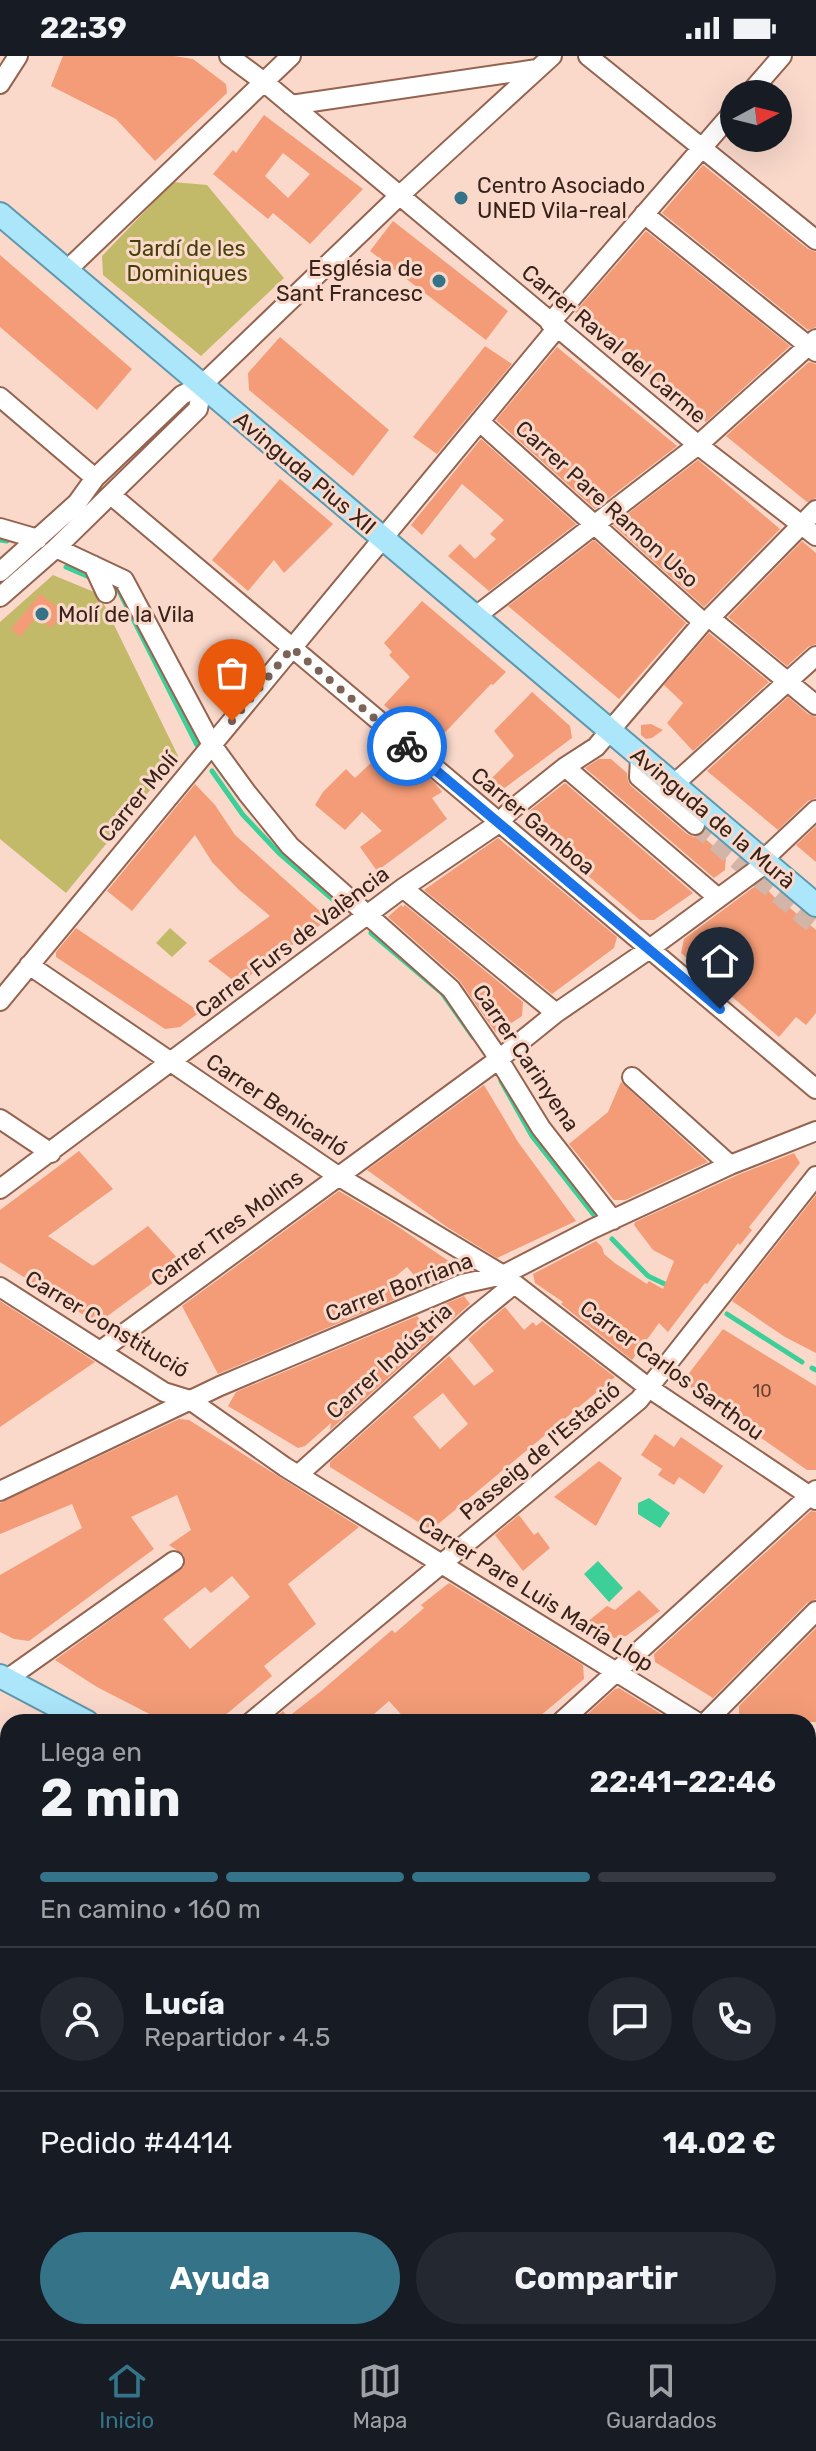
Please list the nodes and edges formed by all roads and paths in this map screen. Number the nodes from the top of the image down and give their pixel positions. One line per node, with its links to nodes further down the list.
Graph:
1 (18, 56): 10 (street)
2 (229, 56): 9 (street, Carrer Raval del Carme)
3 (291, 56): 9 (street)
4 (552, 56): 7 (street)
5 (588, 56): 13 (street)
6 (782, 56): 8 (street)
7 (537, 69): 11 (street); 14 (street)
8 (761, 80)
9 (264, 82): 11 (street, Carrer Raval del Carme); 18 (street)
10 (0, 84)
11 (291, 105): 14 (street, Carrer Raval del Carme)
12 (720, 127): 13 (street, Carrer Molí)
13 (703, 147): 16 (street, Carrer Molí); 17 (street)
14 (399, 196): 19 (street, Carrer Raval del Carme); 21 (street)
15 (0, 214): 18 (main road, Avinguda Pius XII)
16 (644, 214): 19 (street, Carrer Molí); 20 (street)
17 (816, 240)
18 (67, 270): 21 (main road, Avinguda Pius XII)
19 (554, 325): 23 (street, Carrer Molí); 24 (street, Carrer Raval del Carme)
20 (814, 345): 24 (street)
21 (202, 385): 25 (street); 27 (street); 33 (main road, Avinguda Pius XII)
22 (0, 397): 26 (street)
23 (480, 422): 29 (street, Carrer Pare Ramon Uso); 33 (street, Carrer Molí)
24 (698, 445): 29 (street); 31 (street, Carrer Raval del Carme)
25 (118, 457): 26 (street); 27 (street)
26 (95, 478): 32 (street)
27 (111, 495): 34 (street); 41 (street, Carrer Gamboa)
28 (816, 510): 31 (street, Carrer Furs de València)
29 (594, 523): 39 (street); 40 (street, Carrer Pare Ramon Uso)
30 (0, 528): 32 (street)
31 (809, 530): 40 (street, Carrer Furs de València)
32 (38, 539): 35 (street)
33 (383, 539): 39 (main road, Avinguda Pius XII); 41 (street, Carrer Molí)
34 (56, 548): 36 (street, Carrer Carinyena); 38 (street)
35 (5, 563)
36 (94, 568): 37 (street); 46 (street, Carrer Carinyena)
37 (106, 593)
38 (0, 597)
39 (476, 616): 45 (main road, Avinguda Pius XII)
40 (706, 620): 43 (street, Carrer Pare Ramon Uso); 45 (street, Carrer Furs de València)
41 (292, 648): 46 (street, Carrer Molí); 51 (street, Carrer Gamboa)
42 (816, 656): 43 (street)
43 (788, 681): 44 (street, Carrer Pare Ramon Uso); 49 (street)
44 (816, 705)
45 (609, 731): 47 (main road, Avinguda de la Murà); 48 (street, Carrer Furs de València)
46 (212, 745): 57 (street, Carrer Carinyena); 59 (street, Carrer Molí)
47 (640, 758): 49 (main road, Avinguda de la Murà); 52 (street)
48 (565, 767): 51 (street, Carrer Furs de València); 55 (street)
49 (673, 785): 53 (main road, Avinguda de la Murà)
50 (816, 810): 53 (street, Carrer Tres Molins)
51 (499, 823): 54 (street, Carrer Furs de València); 58 (street, Carrer Gamboa)
52 (695, 825)
53 (764, 861): 55 (street, Carrer Tres Molins); 56 (main road, Avinguda de la Murà)
54 (403, 888): 57 (street, Carrer Furs de València); 61 (street)
55 (717, 897): 58 (street, Carrer Tres Molins)
56 (816, 905)
57 (368, 915): 62 (street, Carrer Carinyena); 63 (street, Carrer Furs de València)
58 (648, 950): 61 (street, Carrer Tres Molins); 65 (street, Carrer Gamboa)
59 (29, 965): 60 (street, Carrer Molí); 63 (street, Carrer Benicarló)
60 (0, 1001)
61 (556, 1013): 62 (street, Carrer Tres Molins)
62 (499, 1059): 70 (street, Carrer Tres Molins); 73 (street, Carrer Carinyena)
63 (172, 1062): 68 (street, Carrer Furs de València); 70 (street, Carrer Benicarló)
64 (632, 1077): 69 (street)
65 (816, 1089)
66 (0, 1119): 68 (street)
67 (816, 1131): 69 (street, Carrer Borriana)
68 (51, 1153): 72 (street, Carrer Furs de València)
69 (730, 1165): 73 (street, Carrer Borriana)
70 (338, 1176): 74 (street, Carrer Benicarló); 78 (street, Carrer Tres Molins)
71 (816, 1176): 79 (street, Passeig de l'Estació)
72 (0, 1189)
73 (613, 1220): 74 (street, Carrer Borriana)
74 (508, 1280): 75 (street, Carrer Borriana); 77 (street, Carrer Indústria); 79 (street, Carrer Carlos Sarthou)
75 (462, 1284): 77 (street); 80 (street, Carrer Borriana)
76 (0, 1287): 78 (street, Carrer Constitució)
77 (475, 1316): 81 (street, Carrer Indústria)
78 (100, 1351): 80 (street, Carrer Constitució)
79 (649, 1388): 83 (street, Carrer Carlos Sarthou); 85 (street, Passeig de l'Estació)
80 (190, 1400): 81 (street, Carrer Pare Luis María Llop); 82 (street, Carrer Borriana)
81 (298, 1475): 85 (street, Carrer Pare Luis María Llop)
82 (0, 1491)
83 (814, 1496): 87 (street)
84 (174, 1561): 88 (street)
85 (442, 1564): 87 (street, Carrer Pare Luis María Llop); 91 (street, Passeig de l'Estació)
86 (816, 1611): 94 (street)
87 (616, 1672): 92 (street); 93 (street, Carrer Pare Luis María Llop)
88 (2, 1682): 89 (main road); 90 (main road)
89 (44, 1714)
90 (70, 1714)
91 (261, 1714)
92 (570, 1714)
93 (684, 1714)
94 (714, 1714)

